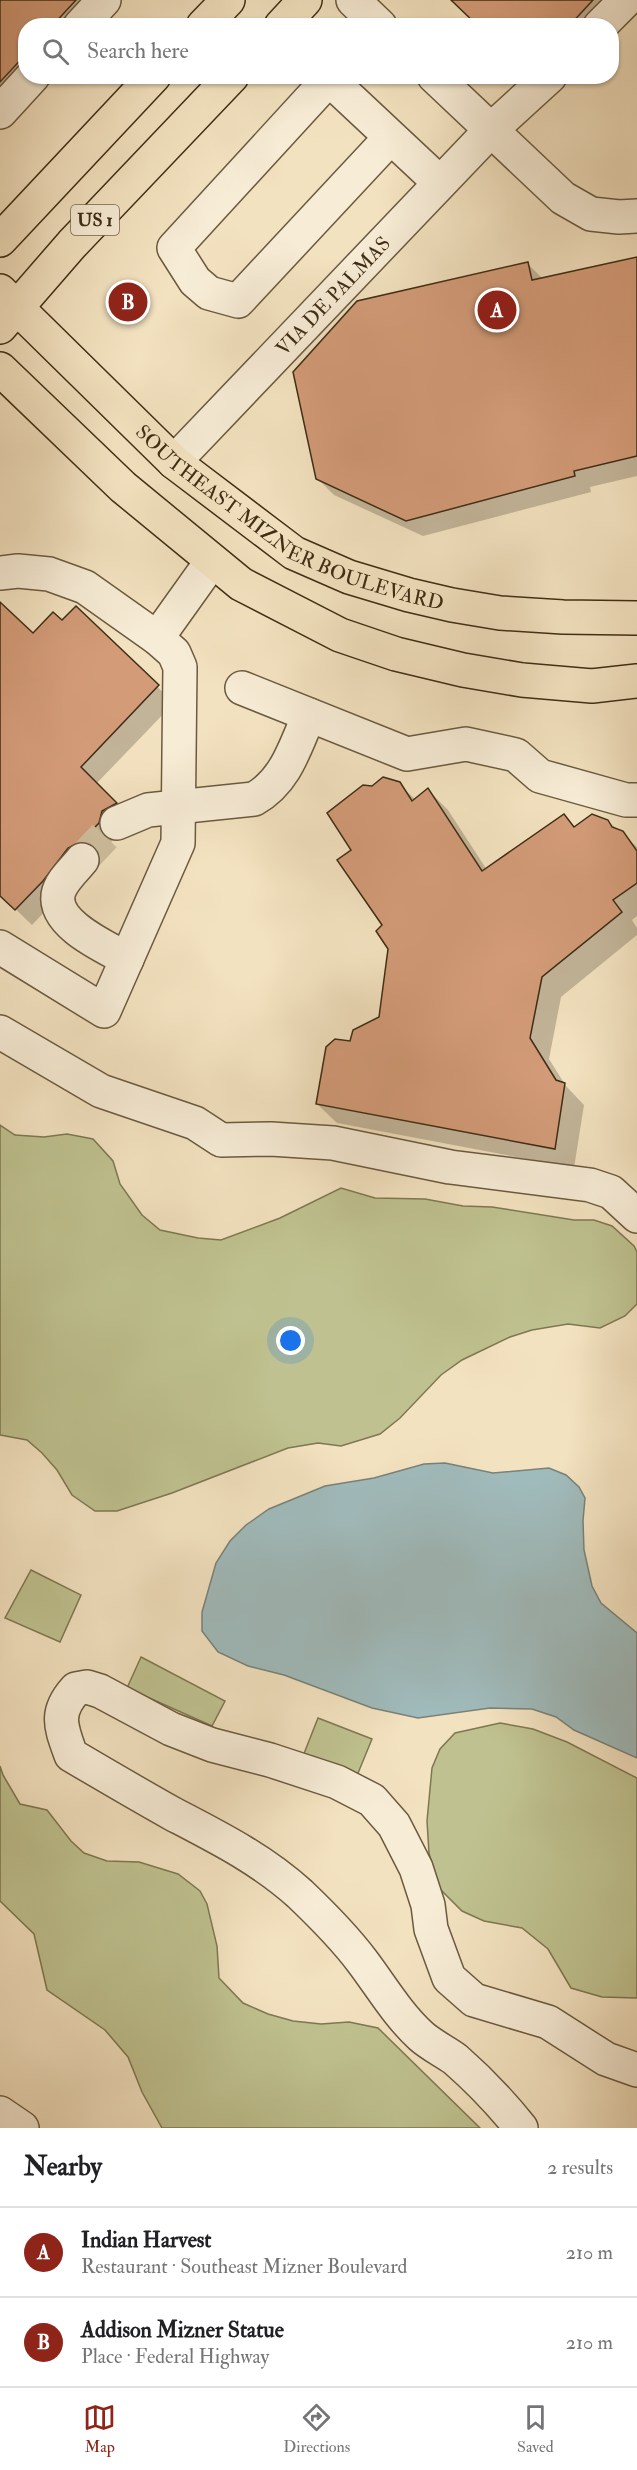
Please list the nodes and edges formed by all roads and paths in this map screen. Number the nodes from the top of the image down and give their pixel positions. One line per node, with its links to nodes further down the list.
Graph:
1 (104, 0): 7 (lane)
2 (228, 0): 8 (main road)
3 (284, 0): 9 (main road)
4 (304, 0): 10 (main road)
5 (353, 0): 11 (lane)
6 (626, 0): 12 (lane)
7 (87, 18)
8 (211, 18)
9 (281, 18)
10 (287, 18)
11 (372, 18)
12 (608, 18)
13 (26, 84): 20 (lane)
14 (146, 84): 25 (main road, US 1)
15 (224, 84): 26 (main road, US 1)
16 (324, 84): 22 (lane)
17 (334, 84): 22 (lane)
18 (442, 84): 21 (lane)
19 (541, 84): 21 (lane, VIA DE PALMAS)
20 (0, 112)
21 (490, 130): 23 (lane, VIA DE PALMAS); 24 (lane)
22 (391, 137): 23 (lane)
23 (440, 183): 28 (lane, VIA DE PALMAS)
24 (637, 216)
25 (0, 240)
26 (6, 309): 28 (main road, SOUTHEAST MIZNER BOULEVARD)
27 (0, 369): 29 (main road)
28 (174, 462): 31 (main road, SOUTHEAST MIZNER BOULEVARD)
29 (213, 561): 32 (lane); 33 (main road)
30 (0, 573): 32 (lane)
31 (637, 618)
32 (157, 638): 37 (lane)
33 (637, 681)
34 (242, 688): 35 (lane)
35 (309, 715): 36 (lane); 37 (lane)
36 (637, 800)
37 (178, 807): 38 (lane); 41 (lane)
38 (117, 823)
39 (82, 860): 41 (lane)
40 (0, 947): 41 (lane)
41 (127, 959)
42 (0, 1032): 43 (lane)
43 (637, 1216)
44 (637, 2070): 47 (lane)
45 (0, 2114): 46 (lane)
46 (22, 2128)
47 (521, 2128)

